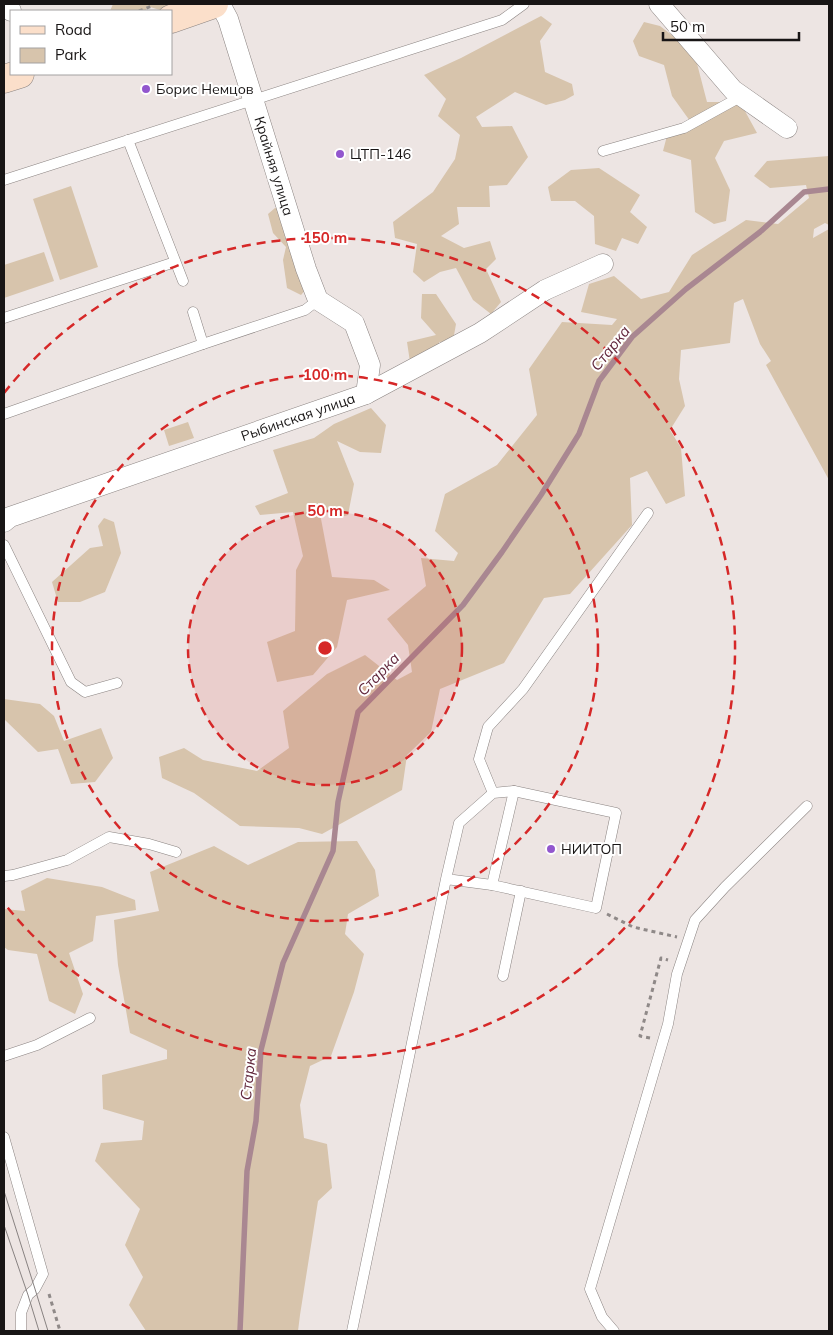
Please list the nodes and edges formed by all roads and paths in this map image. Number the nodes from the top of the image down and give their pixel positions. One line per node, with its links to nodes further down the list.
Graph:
1 (158, 4): 6 (path)
2 (214, 4): 7 (street)
3 (220, 4): 11 (street, Крайняя улица)
4 (524, 4): 11 (lane)
5 (659, 4): 10 (street)
6 (142, 10)
7 (172, 19)
8 (17, 75): 9 (street)
9 (4, 79)
10 (742, 96): 12 (street); 14 (lane)
11 (253, 99): 13 (lane); 19 (street, Крайняя улица)
12 (788, 128)
13 (128, 140): 15 (lane); 16 (lane)
14 (603, 151)
15 (4, 180)
16 (175, 262): 18 (lane); 21 (lane)
17 (603, 264): 23 (street, Рыбинская улица)
18 (183, 281)
19 (318, 300): 22 (lane); 23 (street)
20 (193, 312): 22 (lane)
21 (4, 318)
22 (203, 344): 24 (lane)
23 (366, 394): 26 (street, Рыбинская улица)
24 (4, 414)
25 (648, 513): 30 (lane)
26 (4, 522)
27 (4, 545): 28 (lane)
28 (117, 683)
29 (514, 791): 30 (lane); 35 (lane); 37 (lane)
30 (493, 793): 34 (lane)
31 (807, 806): 39 (lane)
32 (176, 852): 33 (lane)
33 (4, 876)
34 (446, 879): 35 (lane); 50 (lane)
35 (492, 885): 36 (lane)
36 (521, 891): 37 (lane); 40 (lane)
37 (596, 908): 38 (path)
38 (660, 933)
39 (680, 964): 42 (path); 44 (lane)
40 (503, 976)
41 (649, 977): 42 (path)
42 (655, 979): 44 (path)
43 (90, 1018): 45 (lane)
44 (663, 1040): 51 (lane)
45 (4, 1056)
46 (4, 1137): 47 (lane)
47 (43, 1274): 48 (lane); 49 (path)
48 (21, 1331)
49 (60, 1331)
50 (352, 1331)
51 (614, 1331)

